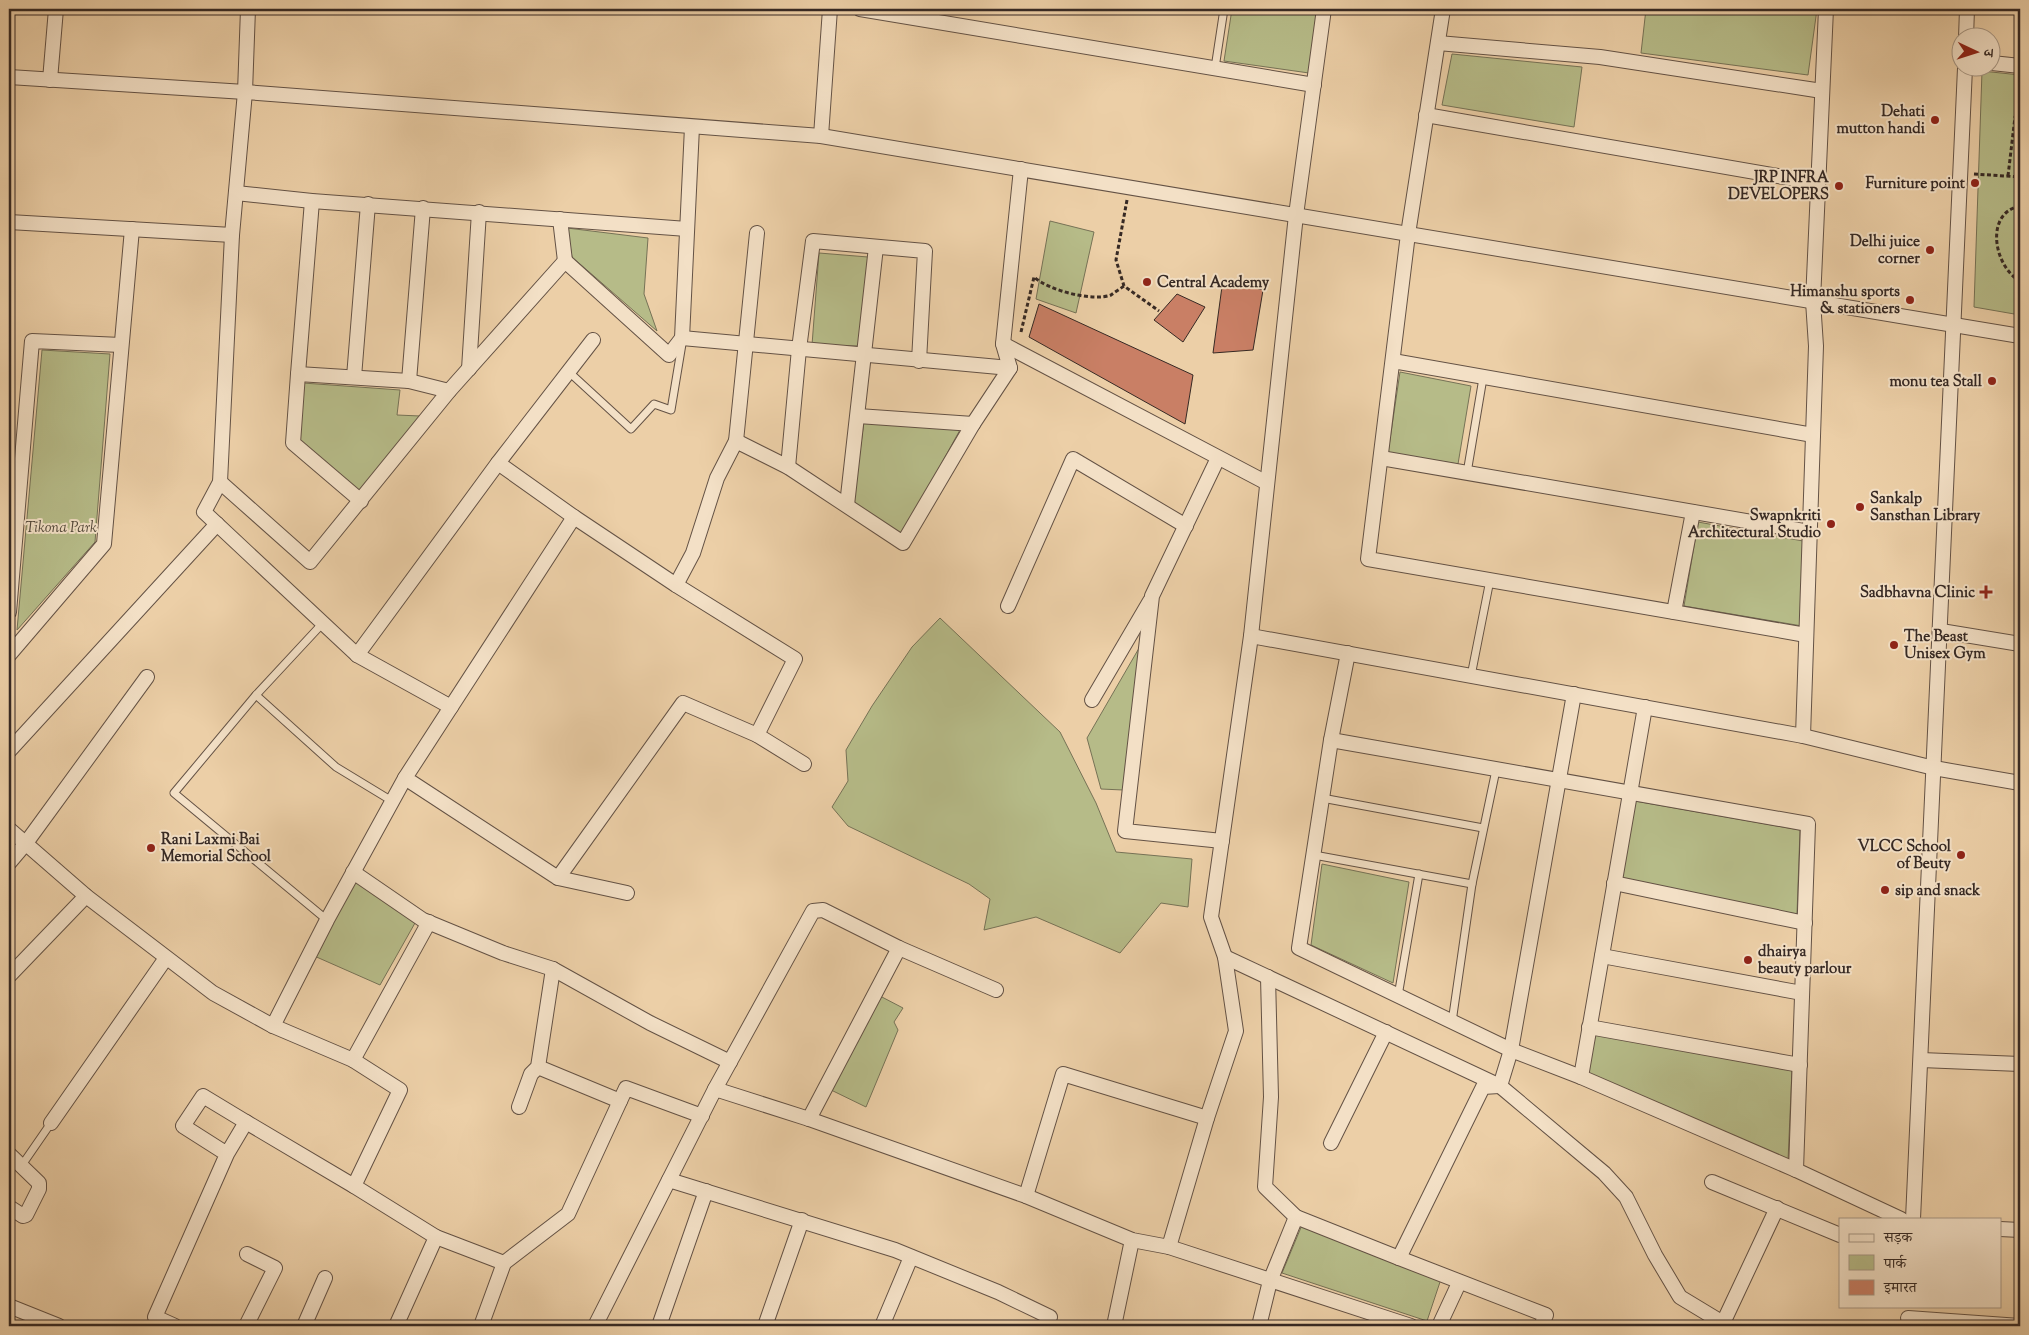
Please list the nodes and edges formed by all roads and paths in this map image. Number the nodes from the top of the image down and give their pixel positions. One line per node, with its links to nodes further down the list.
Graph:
1 (56, 9): 17 (street)
2 (248, 9): 20 (street)
3 (830, 9): 24 (street)
4 (860, 9): 14 (street)
5 (1224, 9): 14 (lane)
6 (1324, 9): 18 (street)
7 (1443, 9): 11 (street)
8 (1826, 9): 19 (street)
9 (1967, 9): 10 (street)
10 (1966, 28)
11 (1438, 42): 19 (street); 22 (street)
12 (2002, 64): 13 (street)
13 (2020, 66)
14 (1215, 68): 18 (street)
15 (9, 77): 17 (street)
16 (1965, 78): 26 (street)
17 (50, 80): 20 (street)
18 (1314, 85): 37 (street)
19 (1822, 91): 29 (street)
20 (245, 92): 23 (street); 30 (street)
21 (2020, 107): 27 (path)
22 (1426, 115): 29 (street); 43 (street)
23 (692, 127): 24 (street); 41 (street)
24 (821, 136): 25 (street)
25 (1021, 169): 37 (street); 57 (street)
26 (1960, 174): 27 (path); 51 (street)
27 (2008, 176): 28 (path)
28 (2020, 177)
29 (1818, 183): 49 (street)
30 (236, 193): 32 (street); 44 (street)
31 (1128, 197): 48 (path)
32 (312, 201): 33 (street); 66 (street)
33 (368, 204): 35 (street); 67 (street)
34 (2020, 206): 47 (path)
35 (423, 208): 36 (street); 69 (street)
36 (478, 212): 38 (street); 64 (street)
37 (1296, 215): 43 (street); 81 (street)
38 (560, 219): 41 (street); 46 (street)
39 (9, 222): 40 (street)
40 (132, 229): 44 (street); 58 (street)
41 (687, 229): 53 (street)
42 (757, 233): 56 (street)
43 (1408, 234): 49 (street); 62 (street)
44 (232, 235): 80 (street)
45 (876, 247): 59 (street); 60 (street); 61 (street)
46 (565, 261): 53 (street); 64 (street)
47 (2020, 281)
48 (1124, 286): 50 (path); 55 (path)
49 (1813, 301): 51 (street); 73 (street)
50 (1158, 311)
51 (1954, 324): 52 (street); 96 (street)
52 (2020, 336)
53 (682, 338): 56 (street); 65 (lane)
54 (593, 340): 65 (street)
55 (1021, 340)
56 (746, 344): 59 (street); 74 (street)
57 (1002, 344): 63 (street); 75 (street)
58 (121, 345): 93 (street); 101 (street)
59 (799, 349): 60 (street); 78 (street)
60 (863, 354): 61 (street); 71 (street)
61 (919, 361): 63 (street)
62 (1393, 361): 68 (street); 76 (street)
63 (1010, 368): 72 (street)
64 (469, 369): 70 (street)
65 (569, 372): 77 (street)
66 (298, 374): 67 (street); 82 (street)
67 (354, 377): 69 (street)
68 (1483, 378): 73 (street); 79 (lane)
69 (409, 381): 70 (street)
70 (449, 391): 82 (street)
71 (858, 416): 72 (street); 83 (street)
72 (973, 424): 83 (street)
73 (1813, 435): 88 (street)
74 (736, 441): 78 (street); 90 (street)
75 (1218, 458): 81 (street); 87 (street)
76 (1381, 458): 79 (street); 89 (street)
77 (498, 463): 85 (street); 102 (street)
78 (788, 467): 83 (street)
79 (1467, 473): 84 (street)
80 (220, 482): 82 (street); 86 (street)
81 (1267, 483): 98 (street)
82 (361, 501)
83 (847, 506)
84 (1693, 512): 88 (street); 94 (street)
85 (574, 516): 90 (street); 108 (street)
86 (217, 524): 95 (street); 113 (street)
87 (1186, 526): 91 (street); 92 (street)
88 (1810, 532): 97 (street)
89 (1490, 580): 94 (street); 103 (lane)
90 (676, 585): 110 (street)
91 (1152, 596): 107 (street); 125 (street)
92 (1008, 606)
93 (9, 612)
94 (1674, 612): 97 (street)
95 (322, 624): 102 (street); 105 (lane)
96 (1941, 631): 99 (street); 115 (street)
97 (1806, 635): 111 (street)
98 (1251, 636): 100 (street); 125 (street)
99 (2020, 644)
100 (1348, 654): 103 (street); 112 (street)
101 (9, 655)
102 (356, 655): 108 (street)
103 (1472, 676): 106 (street)
104 (147, 677): 126 (street)
105 (256, 694): 122 (lane); 136 (lane)
106 (1574, 694): 109 (street); 118 (street)
107 (1092, 700)
108 (451, 707): 117 (street)
109 (1645, 707): 111 (street); 120 (street)
110 (757, 735): 114 (street); 131 (street)
111 (1803, 736): 115 (street)
112 (1331, 740): 116 (street); 121 (street)
113 (9, 751)
114 (804, 764)
115 (1934, 768): 119 (street); 155 (street)
116 (1496, 770): 118 (street); 123 (lane)
117 (405, 778): 122 (street); 131 (street)
118 (1558, 781): 120 (street); 153 (street)
119 (2020, 783)
120 (1630, 793): 132 (street); 138 (street)
121 (1322, 798): 123 (lane); 127 (street)
122 (392, 801): 129 (street)
123 (1483, 828): 133 (lane)
124 (9, 829): 126 (street)
125 (1222, 841): 141 (street)
126 (26, 843): 128 (street); 135 (street)
127 (1314, 855): 130 (lane); 148 (street)
128 (9, 863)
129 (353, 872): 136 (street); 137 (street)
130 (1419, 874): 133 (lane); 148 (lane)
131 (558, 878): 134 (street)
132 (1614, 883): 138 (street); 140 (street)
133 (1472, 884): 149 (lane)
134 (627, 893)
135 (86, 896): 142 (street); 144 (street)
136 (327, 920): 150 (street)
137 (429, 922): 143 (street); 154 (street)
138 (1805, 923): 147 (street)
139 (899, 948): 146 (street); 156 (street); 167 (street)
140 (1602, 956): 147 (street); 151 (street)
141 (1225, 957): 145 (street); 166 (street)
142 (166, 958): 150 (street); 169 (street)
143 (553, 969): 156 (street); 159 (street)
144 (9, 976)
145 (1268, 977): 152 (street); 182 (street)
146 (996, 990)
147 (1802, 993): 158 (street)
148 (1398, 996): 149 (street)
149 (1452, 1022): 153 (street)
150 (273, 1026): 154 (street)
151 (1589, 1027): 158 (street); 160 (street)
152 (1386, 1032): 161 (street); 170 (street)
153 (1511, 1050): 160 (street); 161 (street)
154 (353, 1060): 177 (street)
155 (1921, 1060): 157 (street); 184 (street)
156 (730, 1062): 162 (street)
157 (2020, 1064)
158 (1800, 1065): 174 (street)
159 (538, 1067): 163 (street); 164 (street)
160 (1581, 1077): 174 (street)
161 (1500, 1086): 194 (street); 202 (street)
162 (715, 1089): 165 (street); 167 (street)
163 (620, 1101): 165 (street); 195 (street)
164 (519, 1107)
165 (702, 1116): 175 (street)
166 (1207, 1118): 179 (street); 191 (street)
167 (808, 1119): 179 (street)
168 (246, 1122): 172 (street); 172 (street); 177 (street)
169 (51, 1123): 173 (lane)
170 (1332, 1143)
171 (9, 1154): 173 (street)
172 (227, 1154): 204 (street)
173 (22, 1165): 180 (street)
174 (1796, 1170): 183 (street)
175 (669, 1180): 178 (street); 209 (street)
176 (1712, 1182): 181 (street)
177 (354, 1186): 189 (street)
178 (706, 1191): 185 (street); 210 (street)
179 (1026, 1196): 190 (street)
180 (9, 1207)
181 (1777, 1208): 188 (street); 202 (street)
182 (1296, 1217): 194 (street); 197 (street)
183 (1899, 1218)
184 (1913, 1218)
185 (802, 1220): 193 (street); 211 (street)
186 (2002, 1229): 187 (street)
187 (2020, 1230)
188 (1839, 1235)
189 (436, 1237): 195 (street); 207 (street)
190 (1132, 1240): 191 (street); 213 (street)
191 (1169, 1248): 197 (street)
192 (247, 1254): 205 (street)
193 (911, 1256): 200 (street); 212 (street)
194 (1399, 1258): 198 (street)
195 (504, 1263): 208 (street)
196 (325, 1278): 206 (street)
197 (1270, 1281): 214 (street); 215 (street)
198 (1459, 1283): 216 (street); 217 (street)
199 (9, 1306): 203 (street)
200 (1050, 1317)
201 (1909, 1317): 218 (street)
202 (1722, 1324)
203 (59, 1326)
204 (175, 1326)
205 (246, 1326)
206 (304, 1326)
207 (396, 1326)
208 (481, 1326)
209 (595, 1326)
210 (659, 1326)
211 (765, 1326)
212 (882, 1326)
213 (1114, 1326)
214 (1259, 1326)
215 (1411, 1326)
216 (1439, 1326)
217 (1542, 1326)
218 (2020, 1326)

